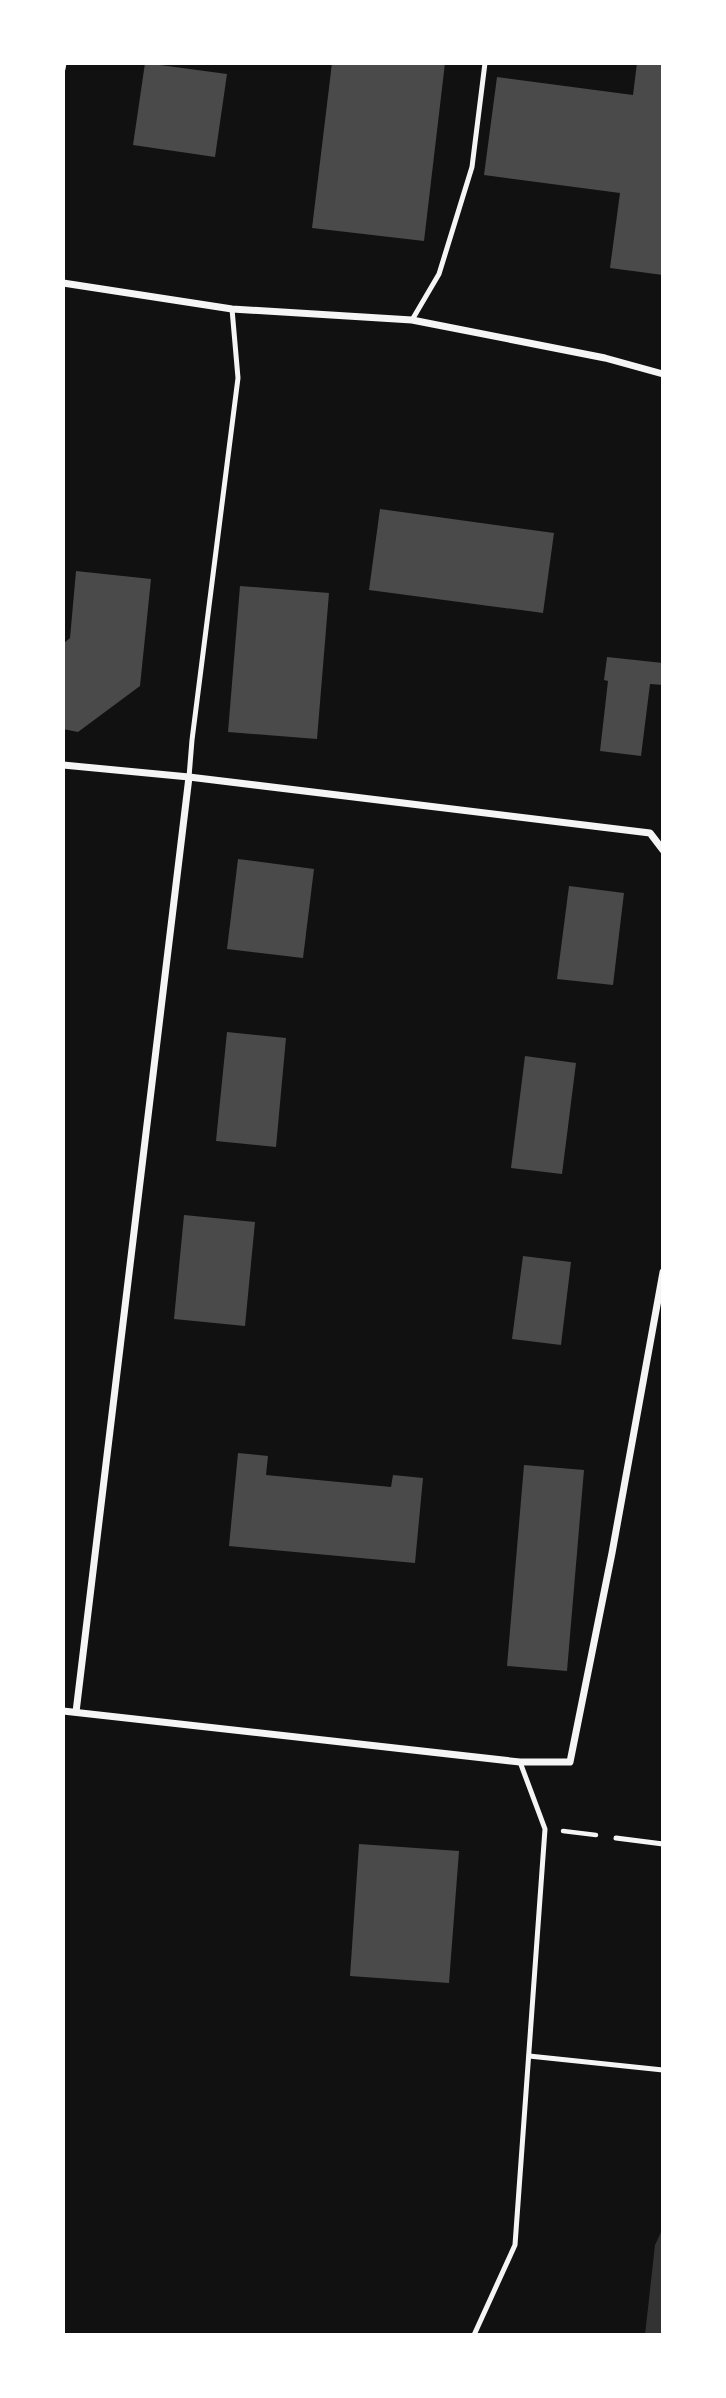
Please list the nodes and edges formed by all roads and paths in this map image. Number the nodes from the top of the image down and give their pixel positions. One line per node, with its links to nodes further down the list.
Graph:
1 (64, 63): 3 (lane)
2 (485, 63): 6 (lane)
3 (63, 69)
4 (63, 283): 5 (street)
5 (232, 309): 6 (street); 9 (lane)
6 (412, 320): 7 (street)
7 (663, 374)
8 (63, 765): 9 (street)
9 (190, 777): 10 (street); 13 (street)
10 (663, 850)
11 (663, 1272): 14 (street)
12 (63, 1711): 13 (street)
13 (76, 1712): 14 (street)
14 (520, 1762): 15 (lane)
15 (545, 1829): 16 (path); 18 (lane)
16 (616, 1838): 17 (lane)
17 (663, 1844)
18 (529, 2056): 19 (lane); 20 (lane)
19 (663, 2070)
20 (474, 2335)

